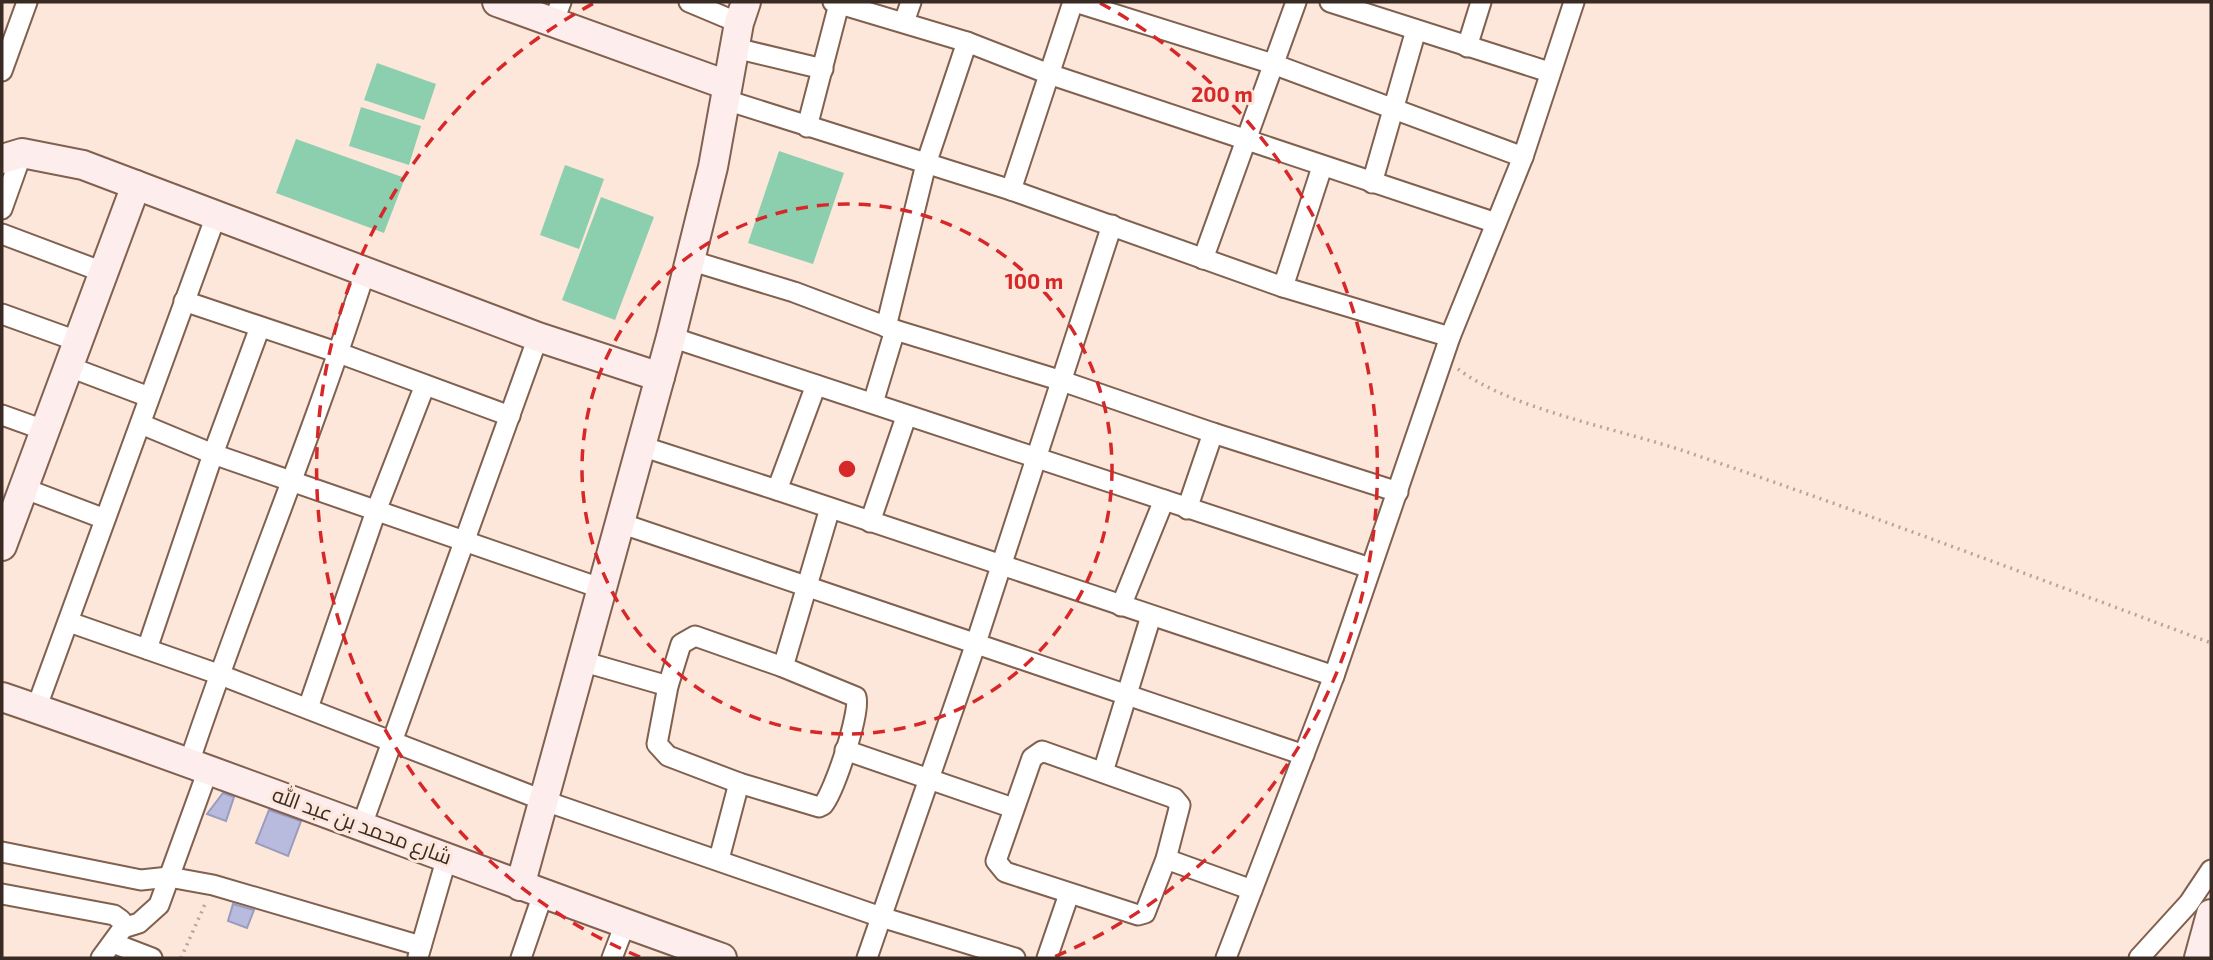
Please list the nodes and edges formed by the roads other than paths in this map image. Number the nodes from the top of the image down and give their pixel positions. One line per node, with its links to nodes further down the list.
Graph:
1 (27, 2): 19 (street)
2 (497, 2): 11 (street)
3 (689, 2): 13 (street)
4 (911, 2): 12 (street)
5 (1074, 2): 17 (street); 21 (street)
6 (1296, 2): 17 (street)
7 (1330, 2): 14 (street)
8 (1481, 2): 16 (street)
9 (1574, 2): 20 (street)
10 (836, 3): 12 (street); 18 (street)
11 (557, 12): 22 (street)
12 (904, 22): 15 (street)
13 (740, 24): 18 (street); 22 (street)
14 (1416, 30): 16 (street); 23 (street)
15 (967, 42): 21 (street); 28 (street)
16 (1467, 47): 20 (street)
17 (1273, 64): 23 (street); 25 (street)
18 (823, 69): 24 (street)
19 (2, 71)
20 (1549, 72): 27 (street)
21 (1049, 74): 25 (street); 32 (street)
22 (727, 93): 24 (street); 39 (street)
23 (1393, 107): 27 (street); 30 (street)
24 (807, 127): 28 (street)
25 (1247, 140): 29 (street); 38 (street)
26 (9, 153): 31 (street); 33 (street)
27 (1523, 157): 35 (street)
28 (926, 164): 32 (street); 46 (street)
29 (1322, 167): 30 (street); 42 (street)
30 (1372, 183): 35 (street)
31 (136, 185): 34 (street); 40 (street)
32 (1011, 190): 36 (street)
33 (2, 209)
34 (217, 213): 41 (street); 43 (street)
35 (1496, 223): 49 (street)
36 (1112, 225): 38 (street); 53 (street)
37 (2, 234): 40 (street)
38 (1203, 259): 42 (street)
39 (689, 260): 46 (street); 48 (street)
40 (103, 272): 50 (street)
41 (365, 272): 47 (street); 51 (street)
42 (1283, 287): 49 (street)
43 (184, 301): 45 (street); 56 (street)
44 (2, 314): 50 (street)
45 (260, 327): 51 (street); 65 (street)
46 (890, 329): 53 (street); 57 (street)
47 (538, 337): 52 (street); 59 (street)
48 (671, 337): 52 (street); 55 (street)
49 (1450, 337): 69 (street)
50 (72, 353): 56 (street); 62 (street)
51 (339, 353): 54 (street); 67 (street)
52 (660, 377): 64 (street)
53 (1059, 380): 63 (street); 66 (street)
54 (425, 385): 59 (street); 74 (street)
55 (816, 386): 57 (street); 68 (street)
56 (149, 397): 61 (street)
57 (873, 403): 60 (street)
58 (2, 415): 62 (street)
59 (510, 416): 78 (street)
60 (906, 416): 66 (street); 76 (street)
61 (141, 424): 65 (street); 75 (street)
62 (44, 430): 70 (street)
63 (1213, 433): 69 (street); 73 (street)
64 (640, 446): 68 (street); 77 (street)
65 (213, 454): 67 (street); 88 (street)
66 (1035, 459): 71 (street); 80 (street)
67 (290, 481): 74 (street); 91 (street)
68 (777, 490): 72 (street)
69 (1398, 492): 81 (street)
70 (13, 500): 75 (street); 79 (street)
71 (1164, 500): 73 (street); 84 (street)
72 (830, 508): 76 (street); 82 (street)
73 (1187, 509): 81 (street)
74 (376, 511): 78 (street); 96 (street)
75 (105, 519): 86 (street)
76 (870, 522): 80 (street)
77 (620, 523): 82 (street); 83 (street)
78 (466, 540): 83 (street); 98 (street)
79 (2, 546)
80 (1000, 565): 84 (street); 87 (street)
81 (1370, 568): 92 (street)
82 (807, 586): 87 (street); 90 (street)
83 (600, 588): 89 (street)
84 (1121, 606): 85 (street)
85 (1151, 616): 92 (street); 94 (street)
86 (69, 622): 88 (street); 97 (street)
87 (976, 643): 94 (street); 103 (street)
88 (147, 649): 91 (street)
89 (582, 660): 93 (street); 105 (street)
90 (783, 667): 93 (street); 99 (street)
91 (218, 674): 96 (street); 101 (street)
92 (1334, 676): 100 (street)
93 (668, 686): 104 (street)
94 (1128, 694): 100 (street); 102 (street)
95 (2, 697): 97 (street, شارع محمد بن عبد الله)
96 (307, 708): 98 (street)
97 (36, 709): 101 (street, شارع محمد بن عبد الله)
98 (394, 741): 105 (street); 107 (street)
99 (845, 750): 103 (street); 104 (street)
100 (1304, 755): 115 (street)
101 (199, 767): 107 (street, شارع محمد بن عبد الله); 113 (street)
102 (1103, 772): 106 (street); 111 (street)
103 (929, 781): 106 (street); 119 (street)
104 (739, 783): 110 (street)
105 (545, 801): 110 (street); 114 (street)
106 (1013, 808): 117 (street)
107 (362, 825): 109 (street, شارع محمد بن عبد الله)
108 (2, 852): 113 (street)
109 (447, 858): 114 (street, شارع محمد بن عبد الله); 122 (street)
110 (719, 859): 119 (street)
111 (1166, 859): 115 (street); 117 (street)
112 (2211, 870): 131 (street)
113 (169, 877): 121 (street); 122 (street)
114 (532, 890): 120 (street, شارع محمد بن عبد الله); 124 (street)
115 (1252, 890): 130 (street)
116 (2, 894): 121 (street)
117 (1069, 894): 129 (street)
118 (2211, 914): 132 (street)
119 (881, 917): 127 (street); 128 (street)
120 (625, 924): 125 (street); 126 (street, شارع محمد بن عبد الله)
121 (113, 943): 123 (street)
122 (420, 955)
123 (152, 958)
124 (521, 958)
125 (612, 958)
126 (722, 958)
127 (867, 958)
128 (1015, 958)
129 (1047, 958)
130 (1227, 958)
131 (2139, 958)
132 (2199, 958)

